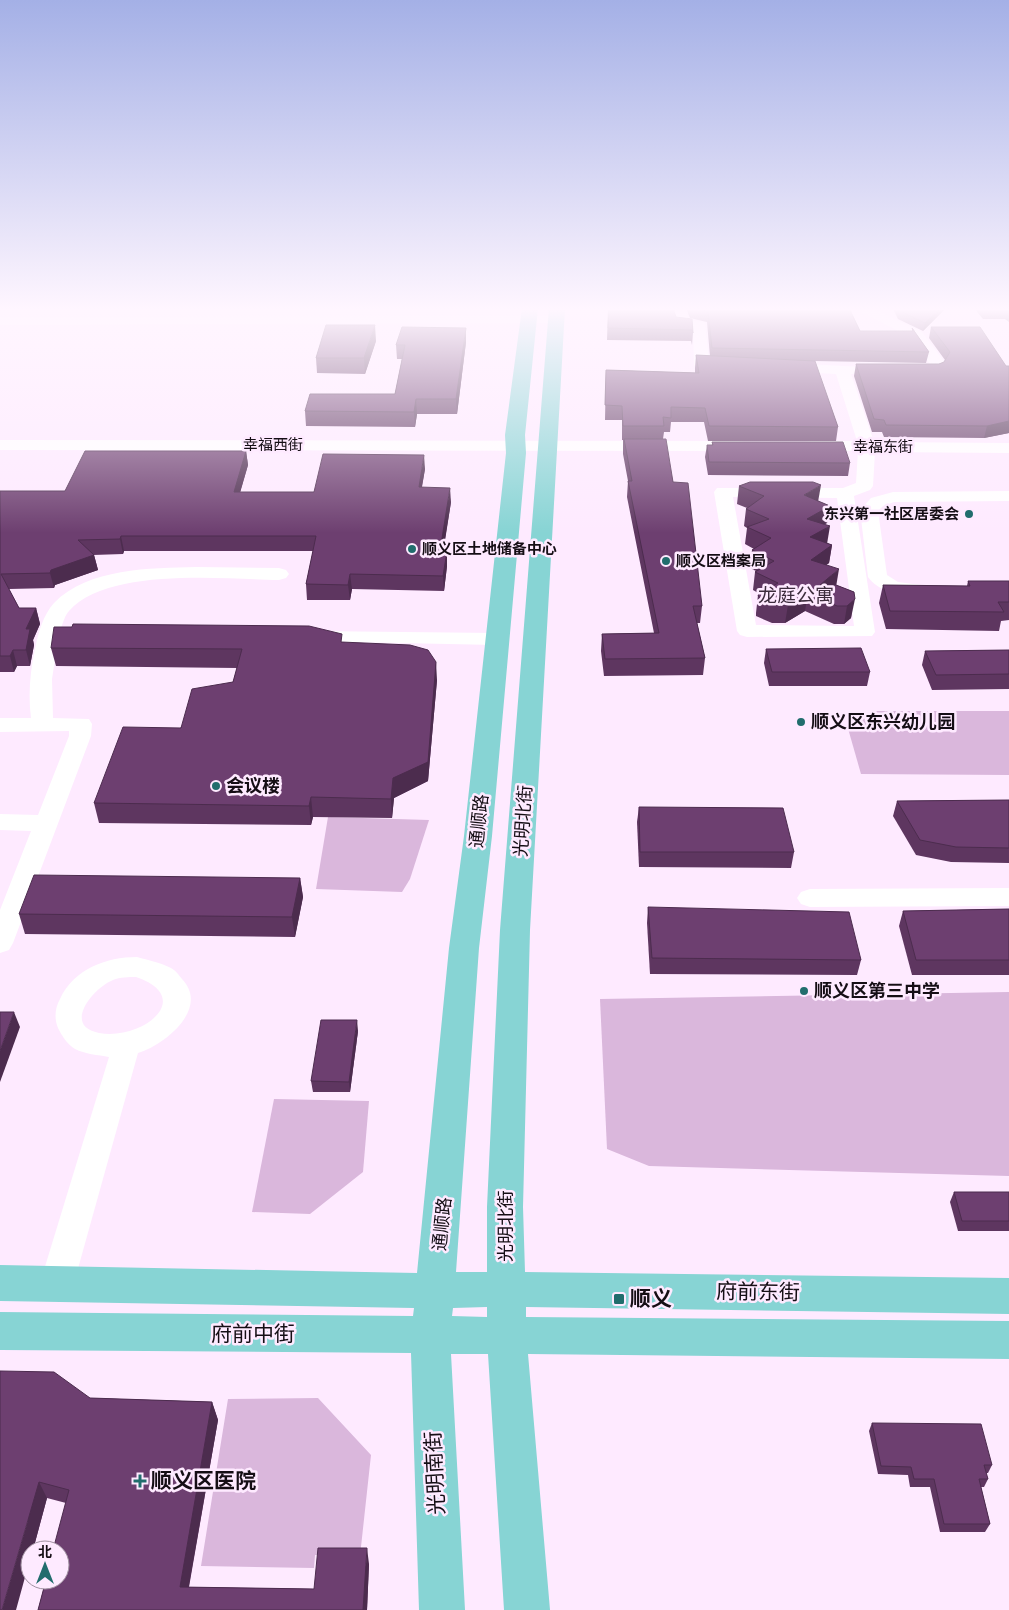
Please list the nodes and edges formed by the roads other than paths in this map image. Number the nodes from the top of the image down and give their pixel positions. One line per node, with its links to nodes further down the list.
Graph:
1 (527, 383): 5 (main road, 通顺路)
2 (545, 383): 6 (main road, 光明北街)
3 (846, 383): 9 (street)
4 (0, 445): 5 (street, 幸福西街)
5 (516, 445): 6 (street, 幸福西街); 18 (main road, 通顺路)
6 (546, 445): 7 (street); 30 (main road, 光明北街)
7 (759, 446)
8 (798, 446): 9 (street, 幸福东街)
9 (867, 447): 10 (street, 幸福东街); 11 (street)
10 (1009, 448)
11 (845, 493): 11 (street)
12 (1009, 496): 14 (street)
13 (279, 574): 15 (street)
14 (936, 590)
15 (48, 634): 16 (street); 19 (street)
16 (108, 635)
17 (287, 637): 18 (street)
18 (496, 639): 29 (main road, 通顺路)
19 (43, 724): 20 (street); 22 (street)
20 (0, 725)
21 (0, 822): 22 (street)
22 (46, 823): 25 (street)
23 (810, 898): 24 (street)
24 (1009, 898)
25 (0, 943)
26 (126, 1047): 28 (street)
27 (0, 1282): 28 (main road)
28 (57, 1283): 29 (main road)
29 (435, 1289): 30 (main road); 33 (main road, 通顺路)
30 (506, 1289): 31 (main road, 府前东街); 34 (main road, 光明北街)
31 (1009, 1296)
32 (0, 1331): 33 (main road, 府前中街)
33 (431, 1336): 34 (main road, 府前中街); 36 (main road, 光明南街)
34 (507, 1336): 35 (main road); 37 (main road)
35 (1009, 1340)
36 (442, 1610)
37 (526, 1610)

